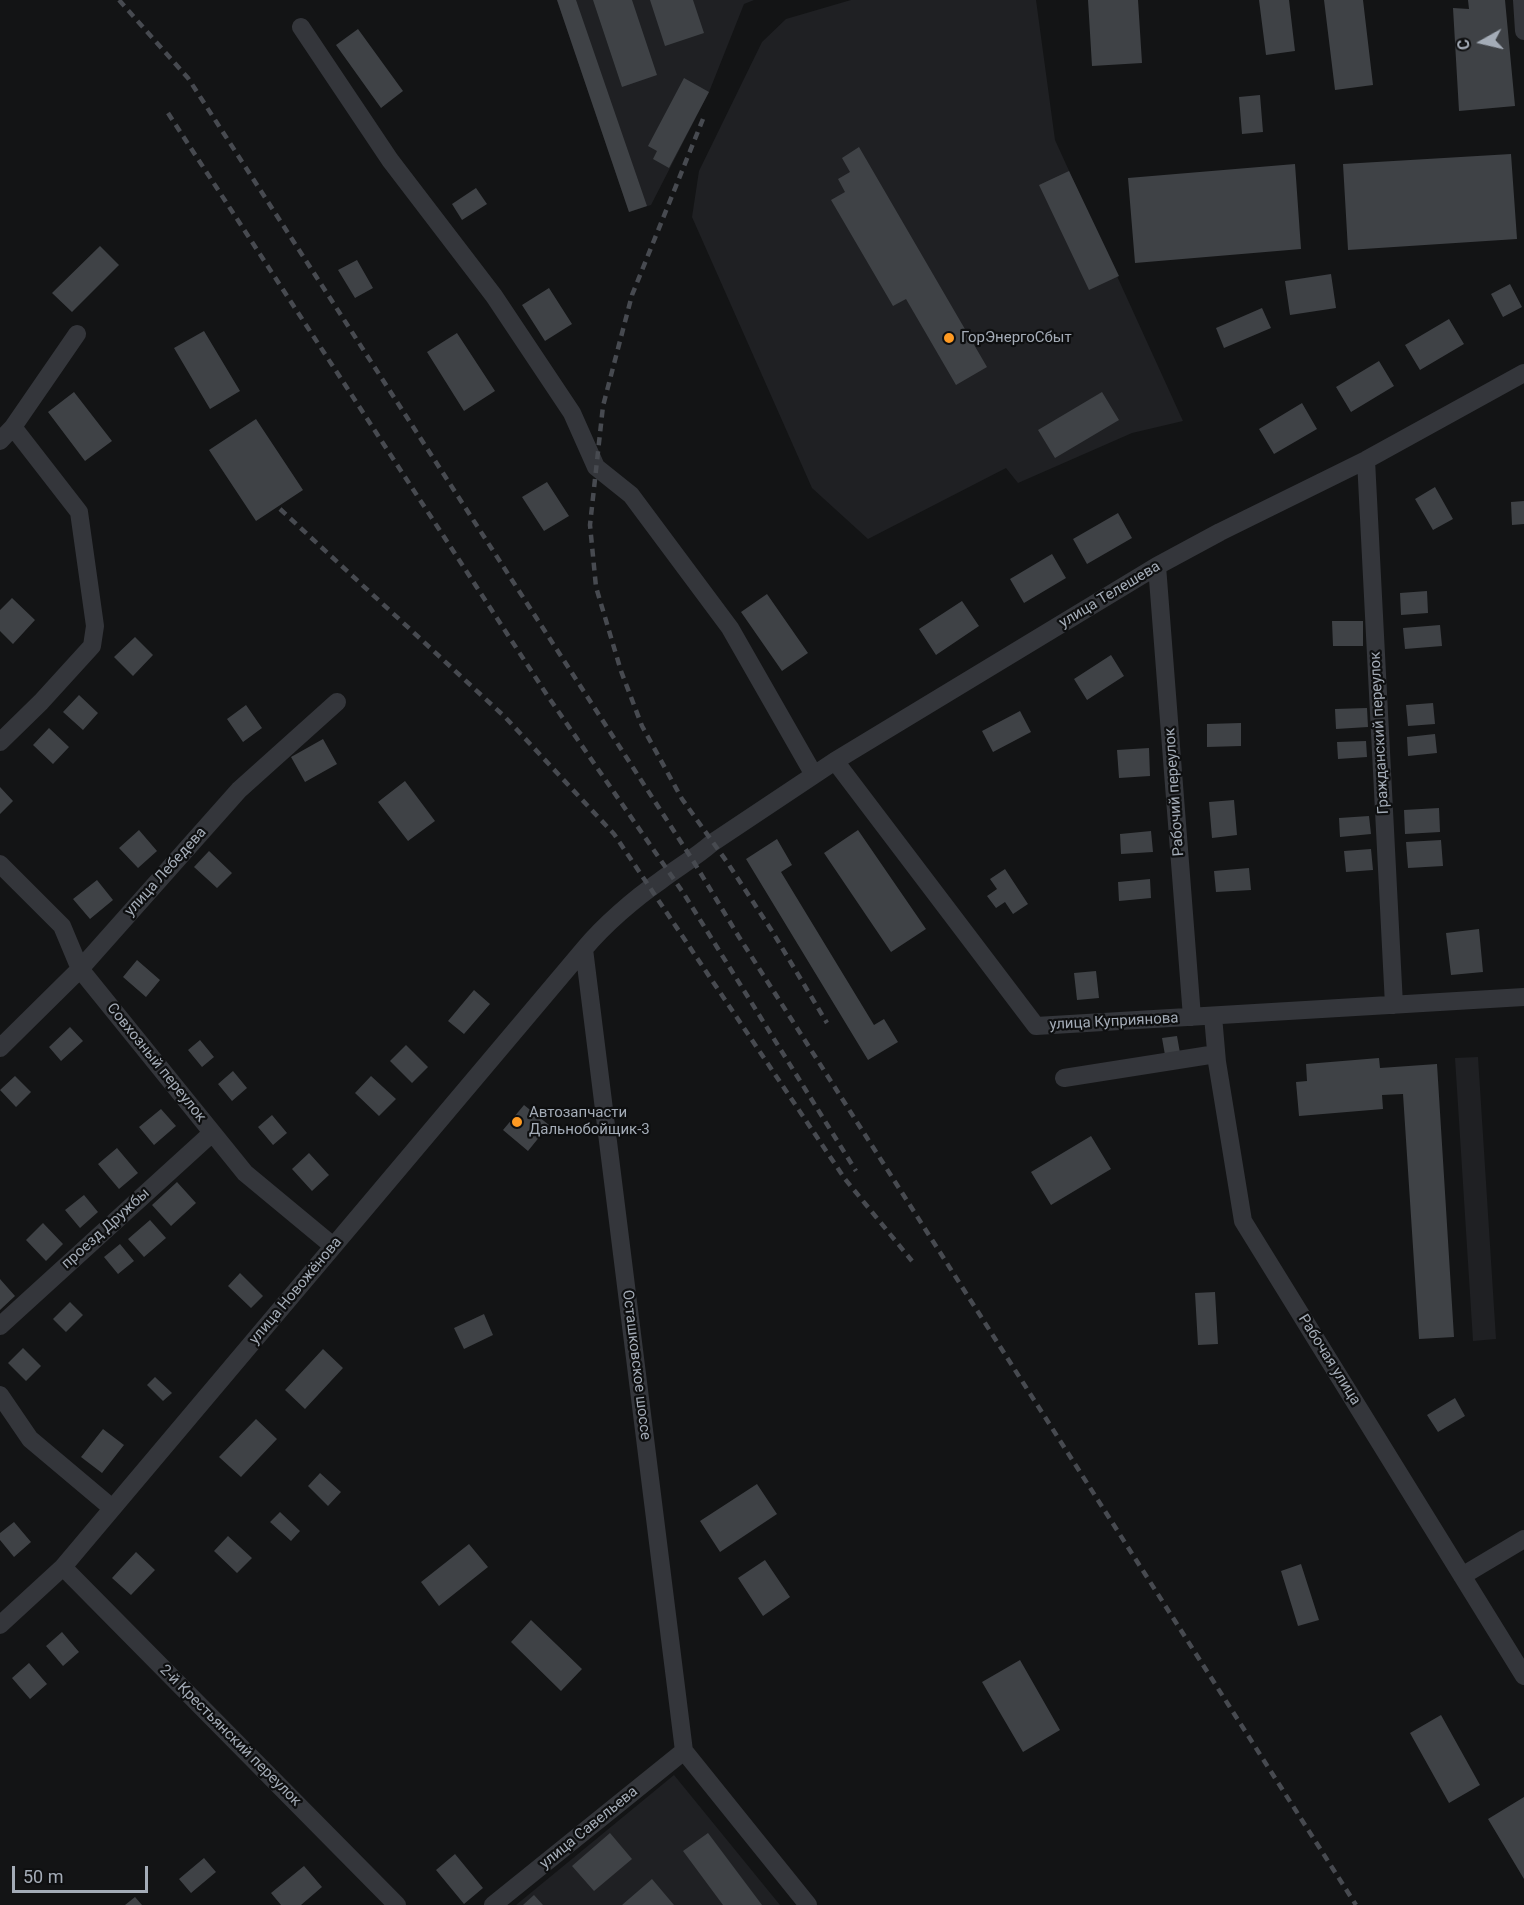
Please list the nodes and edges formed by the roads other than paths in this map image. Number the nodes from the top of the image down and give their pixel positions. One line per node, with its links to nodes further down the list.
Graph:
1 (1522, 0): 3 (street)
2 (301, 27): 13 (street)
3 (1524, 31)
4 (77, 334): 6 (street)
5 (1524, 373): 8 (street, улица Телешева)
6 (13, 427): 7 (street); 11 (street)
7 (0, 441)
8 (1366, 460): 9 (street, улица Телешева); 18 (street, Гражданский переулок)
9 (1157, 566): 12 (street, улица Телешева); 20 (street, Рабочий переулок)
10 (337, 702): 16 (street, улица Лебедева)
11 (0, 742)
12 (835, 760): 13 (street, улица Телешева); 20 (street, улица Куприянова)
13 (814, 775): 15 (street, улица Телешева)
14 (0, 864): 16 (street, Совхозный переулок)
15 (584, 949): 25 (street, улица Новожёнова); 34 (street, Осташковское шоссе)
16 (80, 969): 21 (street, улица Лебедева); 24 (street, Совхозный переулок)
17 (1524, 997): 18 (street, улица Куприянова)
18 (1394, 1005): 19 (street, улица Куприянова)
19 (1213, 1016): 20 (street, улица Куприянова); 22 (street, Рабочая улица)
20 (1192, 1017)
21 (0, 1048)
22 (1216, 1054): 23 (street); 31 (street, Рабочая улица)
23 (1064, 1078)
24 (212, 1133): 25 (street, Совхозный переулок); 26 (street, проезд Дружбы)
25 (333, 1246): 28 (street, улица Новожёнова)
26 (0, 1326)
27 (0, 1395): 28 (street)
28 (112, 1508): 30 (street, улица Новожёнова)
29 (1524, 1539): 31 (street)
30 (63, 1567): 32 (street, улица Новожёнова); 35 (street, 2-й Крестьянский переулок)
31 (1462, 1576): 33 (street, Рабочая улица)
32 (0, 1625)
33 (1524, 1676)
34 (684, 1751): 36 (street, улица Савельева); 37 (street)
35 (397, 1905)
36 (493, 1905)
37 (808, 1905)

